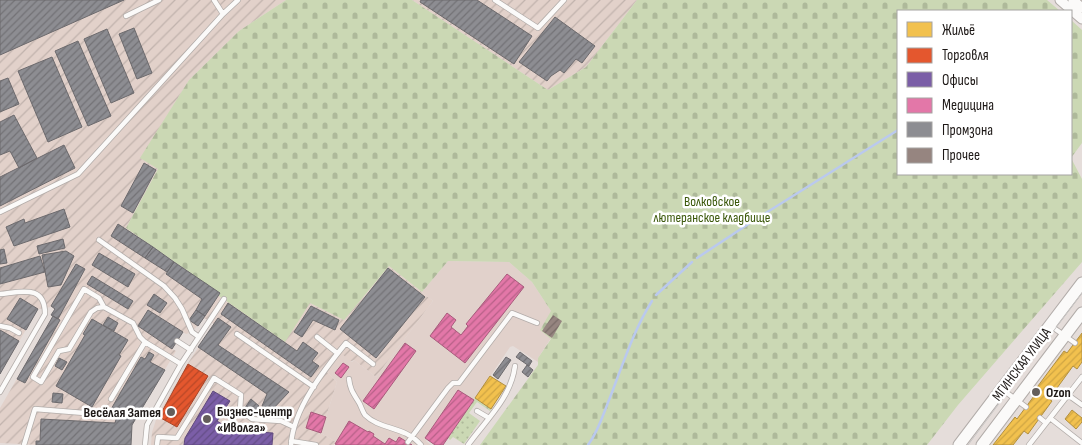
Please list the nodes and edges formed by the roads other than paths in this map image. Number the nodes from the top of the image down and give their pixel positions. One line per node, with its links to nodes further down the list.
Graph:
1 (159, 0): 12 (lane)
2 (214, 0): 11 (lane)
3 (238, 0): 11 (lane)
4 (495, 0): 5 (lane)
5 (564, 0)
6 (1060, 0): 9 (street)
7 (1073, 0): 8 (street)
8 (1082, 8)
9 (1072, 10)
10 (1072, 10): 13 (street)
11 (223, 14): 14 (lane)
12 (126, 16)
13 (1082, 19)
14 (0, 212)
15 (99, 240): 27 (lane)
16 (1082, 283): 22 (street, МГИНСКАЯ УЛИЦА)
17 (0, 294): 41 (lane)
18 (224, 299): 27 (lane)
19 (104, 307): 19 (lane); 30 (lane)
20 (1082, 312): 26 (street, МГИНСКАЯ УЛИЦА)
21 (537, 323): 54 (lane)
22 (1050, 325): 26 (lane); 40 (street, МГИНСКАЯ УЛИЦА)
23 (0, 326): 24 (lane)
24 (19, 333)
25 (237, 334): 39 (lane)
26 (1065, 336): 31 (lane); 44 (street, МГИНСКАЯ УЛИЦА)
27 (199, 337): 32 (lane)
28 (317, 337): 33 (lane)
29 (177, 341): 32 (lane)
30 (145, 342): 34 (lane); 43 (lane)
31 (1074, 343)
32 (191, 350): 34 (lane)
33 (337, 353): 35 (lane); 39 (lane)
34 (181, 364): 59 (lane)
35 (373, 364)
36 (515, 366): 49 (lane)
37 (1082, 377): 42 (lane)
38 (349, 379): 54 (lane)
39 (314, 387): 53 (lane)
40 (1002, 389): 44 (lane); 64 (street, МГИНСКАЯ УЛИЦА)
41 (0, 392)
42 (1068, 395): 45 (lane); 51 (lane)
43 (112, 399)
44 (1016, 400): 46 (lane); 65 (street, МГИНСКАЯ УЛИЦА)
45 (1082, 405)
46 (1026, 407)
47 (477, 410): 49 (lane)
48 (97, 414): 58 (lane)
49 (489, 418): 63 (lane)
50 (1040, 418): 52 (lane)
51 (1050, 418): 52 (lane); 57 (lane)
52 (1046, 423): 66 (lane)
53 (294, 427): 56 (lane); 60 (lane)
54 (412, 436): 55 (lane); 62 (lane)
55 (408, 442)
56 (291, 443): 61 (lane)
57 (1082, 444)
58 (24, 445)
59 (145, 445)
60 (157, 445)
61 (316, 445)
62 (421, 445)
63 (468, 445)
64 (959, 445)
65 (982, 445)
66 (1029, 445)

